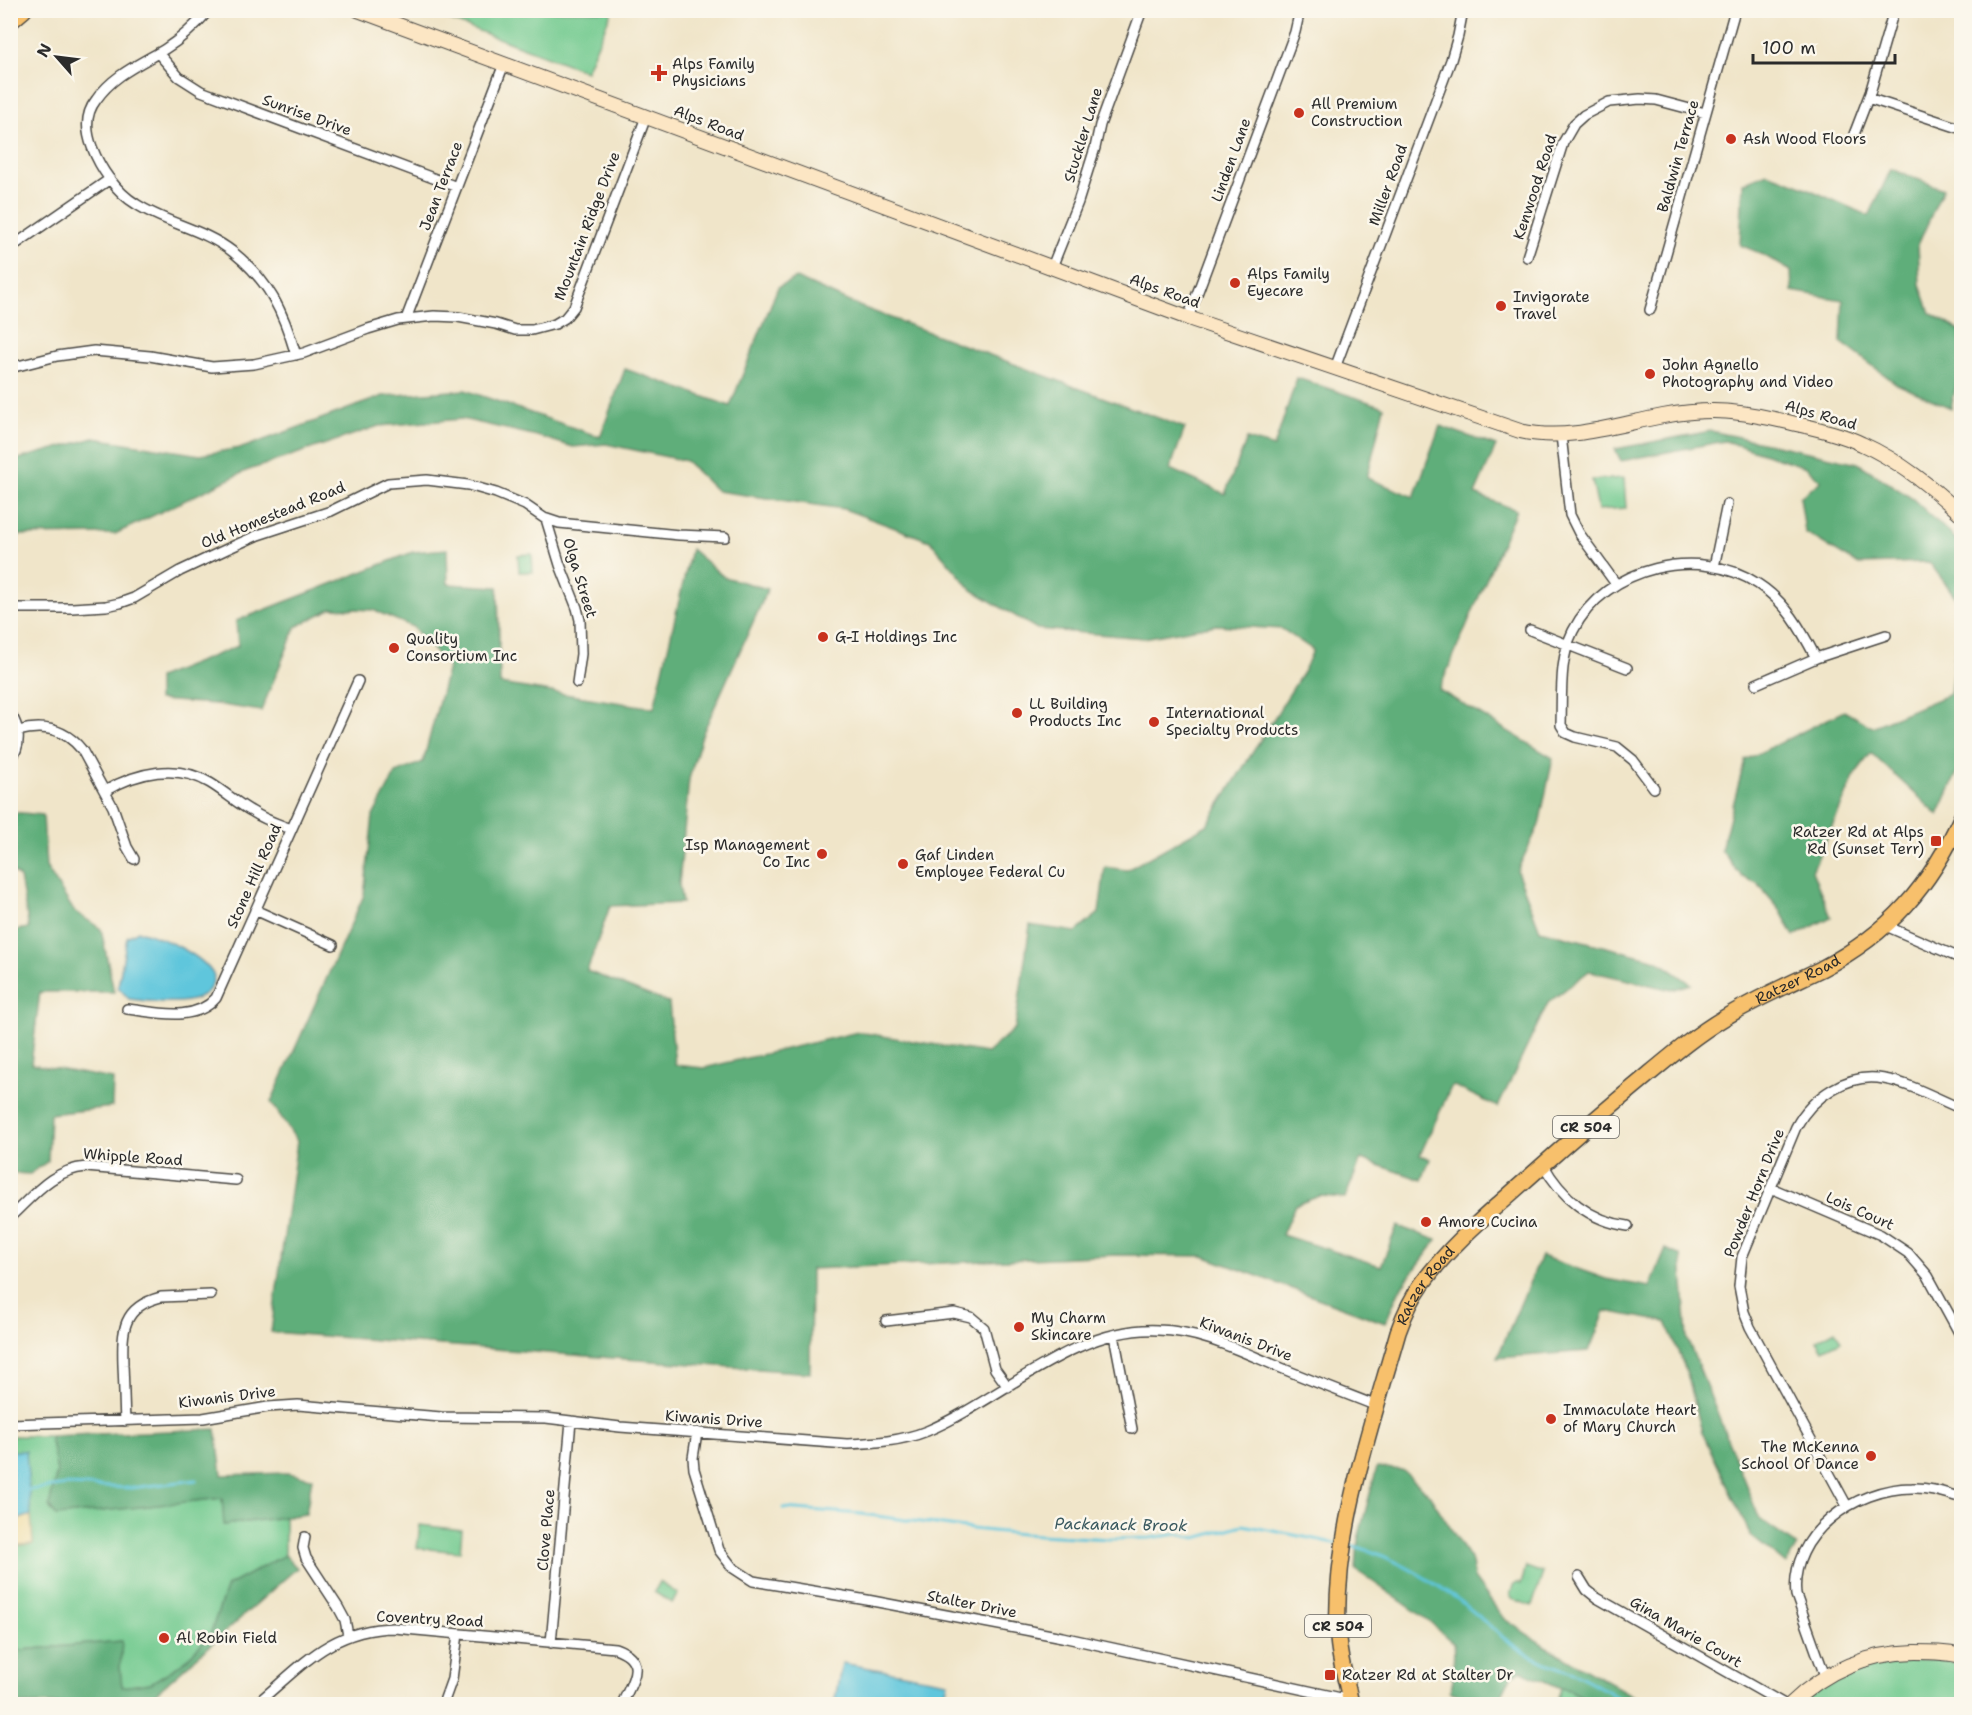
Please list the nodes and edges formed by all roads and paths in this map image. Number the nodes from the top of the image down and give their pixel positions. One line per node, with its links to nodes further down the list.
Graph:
1 (24, 10): 9 (main road)
2 (209, 10): 10 (street)
3 (358, 10): 11 (main road, Alps Road)
4 (1142, 10): 21 (street, Stuckler Lane)
5 (1300, 10): 23 (street, Linden Lane)
6 (1463, 10): 27 (street, Miller Road)
7 (1735, 10): 13 (street, Baldwin Terrace)
8 (1894, 10): 12 (street)
9 (10, 22)
10 (158, 53): 17 (street); 18 (street, Sunrise Drive)
11 (504, 64): 14 (main road, Alps Road); 18 (street, Jean Terrace)
12 (1868, 98): 15 (street); 16 (street)
13 (1705, 113): 20 (street, Kenwood Road); 22 (street, Baldwin Terrace)
14 (646, 117): 21 (main road, Alps Road); 24 (street, Mountain Ridge Drive)
15 (1962, 129)
16 (1853, 137)
17 (110, 179): 19 (street); 25 (street)
18 (457, 187): 24 (street, Jean Terrace)
19 (10, 248)
20 (1527, 257)
21 (1052, 267): 23 (main road, Alps Road)
22 (1650, 310)
23 (1188, 318): 27 (main road, Alps Road)
24 (406, 319): 25 (street, Mountain Ridge Drive)
25 (296, 355): 26 (street, Mountain Ridge Drive)
26 (10, 368)
27 (1335, 368): 28 (main road, Alps Road)
28 (1561, 435): 29 (main road, Alps Road); 36 (street)
29 (1936, 491): 31 (main road); 32 (main road, Alps Road)
30 (1727, 504): 35 (street)
31 (1962, 505)
32 (1962, 515)
33 (546, 519): 34 (street, Old Homestead Road); 37 (street, Old Homestead Road); 44 (street, Olga Street)
34 (725, 537)
35 (1714, 567): 36 (street); 41 (street)
36 (1616, 584): 40 (street)
37 (10, 608)
38 (1530, 630): 40 (street)
39 (1886, 635): 41 (street)
40 (1567, 644): 42 (street); 49 (street)
41 (1816, 658): 45 (street)
42 (1627, 668)
43 (358, 681): 52 (street, Stone Hill Road)
44 (577, 683)
45 (1756, 684)
46 (10, 712): 47 (street)
47 (18, 731): 48 (street); 50 (street)
48 (10, 760)
49 (1654, 788)
50 (105, 791): 52 (street); 53 (street)
51 (1961, 818): 55 (main road, Ratzer Road / CR 504)
52 (291, 829): 54 (street, Stone Hill Road)
53 (134, 859)
54 (255, 910): 56 (street); 58 (street, Stone Hill Road)
55 (1886, 926): 57 (street); 60 (main road, Ratzer Road / CR 504)
56 (333, 945)
57 (1962, 958)
58 (127, 1009)
59 (1962, 1109): 62 (street, Powder Horn Drive)
60 (1544, 1164): 64 (street); 70 (main road, Ratzer Road / CR 504)
61 (236, 1180): 63 (street, Whipple Road)
62 (1771, 1188): 68 (street, Lois Court); 77 (street, Powder Horn Drive)
63 (10, 1217)
64 (1628, 1226)
65 (211, 1295): 71 (street)
66 (886, 1321): 69 (street)
67 (1113, 1335): 69 (street, Kiwanis Drive); 70 (street, Kiwanis Drive); 74 (street)
68 (1962, 1338)
69 (1008, 1387): 75 (street, Kiwanis Drive)
70 (1377, 1406): 85 (main road, Ratzer Road / CR 504)
71 (124, 1421): 72 (street, Kiwanis Drive); 73 (street, Kiwanis Drive)
72 (571, 1421): 75 (street, Kiwanis Drive); 82 (street, Clove Place)
73 (10, 1424)
74 (1132, 1429)
75 (697, 1432): 85 (street, Stalter Drive)
76 (1962, 1498): 77 (street)
77 (1847, 1506): 84 (street)
78 (305, 1537): 81 (street)
79 (1579, 1577): 89 (street, Gina Marie Court)
80 (458, 1634): 81 (street, Coventry Road); 82 (street, Coventry Road); 87 (street)
81 (348, 1635): 86 (street, Coventry Road)
82 (551, 1643): 88 (street, Coventry Road)
83 (1962, 1656): 84 (main road)
84 (1825, 1676): 90 (main road)
85 (1350, 1702)
86 (256, 1704)
87 (443, 1704)
88 (622, 1704)
89 (1784, 1704)
90 (1791, 1704)

